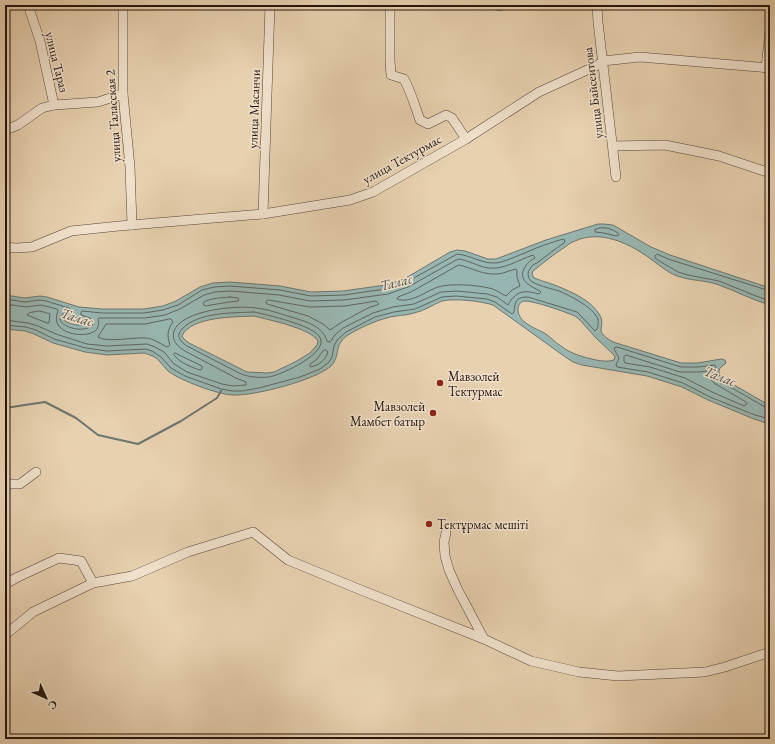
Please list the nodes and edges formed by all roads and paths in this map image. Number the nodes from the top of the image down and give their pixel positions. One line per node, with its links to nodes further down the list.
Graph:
1 (28, 5): 10 (street, улица Тараз)
2 (123, 5): 9 (street, улица Таласская 2)
3 (270, 5): 16 (street, улица Масанчи)
4 (390, 5): 12 (street)
5 (597, 5): 7 (street, улица Байсеитова)
6 (770, 30): 8 (street)
7 (602, 61): 8 (street, улица Тектурмас); 12 (street, улица Тектурмас); 13 (street, улица Байсеитова)
8 (768, 68)
9 (123, 94): 10 (street, улица Тараз); 17 (street, улица Таласская 2)
10 (54, 105): 11 (street)
11 (5, 130)
12 (466, 139): 16 (street, улица Тектурмас)
13 (613, 146): 14 (street); 15 (street, улица Байсеитова)
14 (770, 173)
15 (616, 178)
16 (263, 214): 17 (street, улица Тектурмас)
17 (132, 225): 18 (street, улица Тектурмас)
18 (5, 247)
19 (36, 472): 20 (street)
20 (5, 484)
21 (446, 534): 25 (street)
22 (93, 583): 23 (street); 24 (street); 25 (street)
23 (5, 584)
24 (5, 636)
25 (484, 639): 26 (street)
26 (770, 652)

